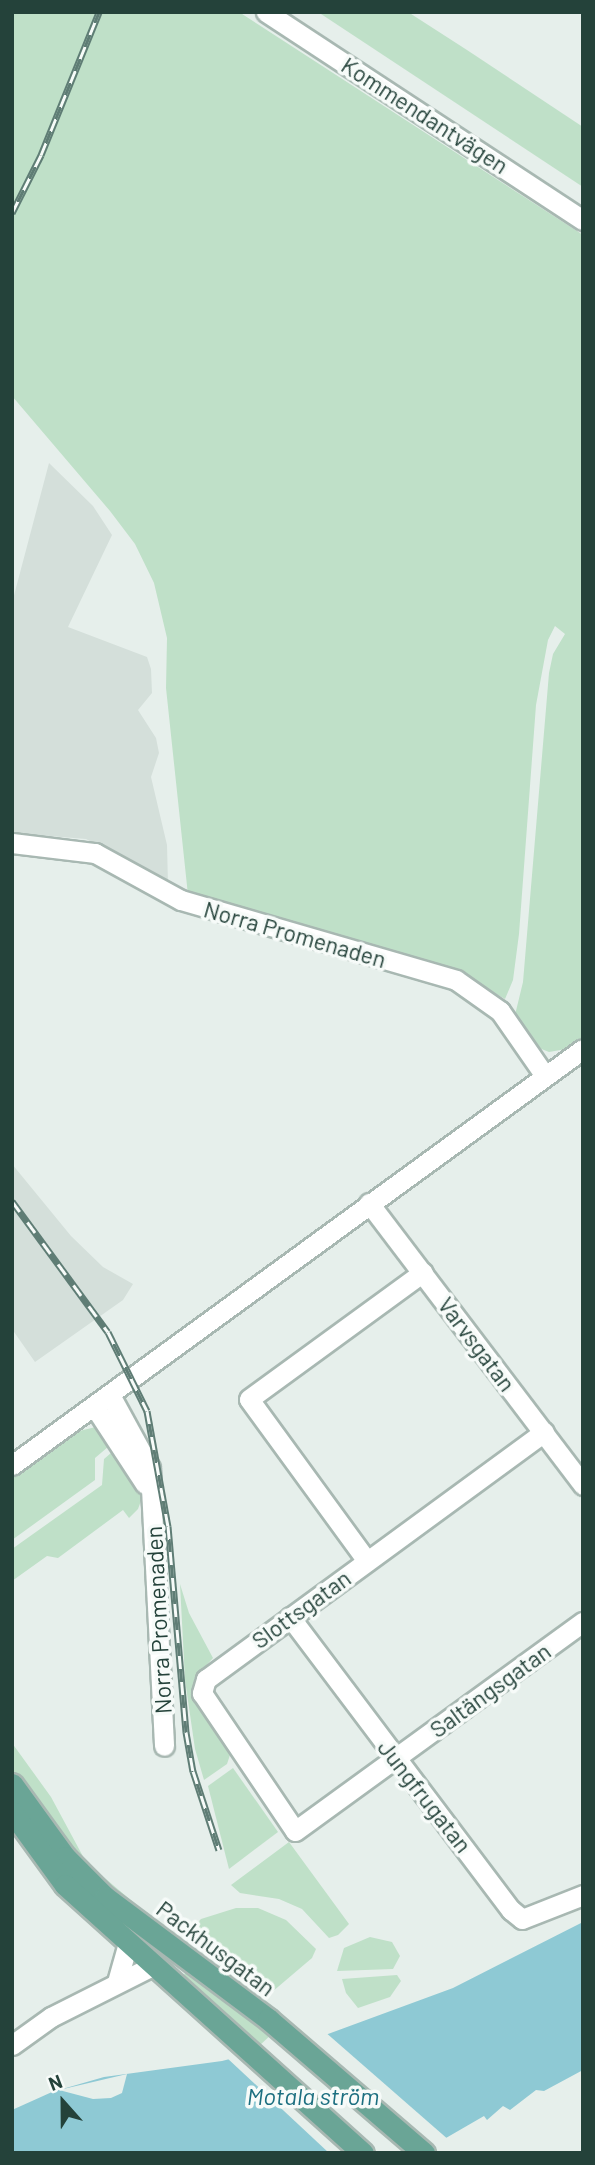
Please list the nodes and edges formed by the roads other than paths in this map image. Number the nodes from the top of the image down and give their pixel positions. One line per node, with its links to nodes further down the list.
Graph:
1 (265, 12): 2 (street, Kommendantvägen)
2 (583, 220)
3 (12, 843): 5 (street, Norra Promenaden)
4 (583, 1049): 5 (street)
5 (545, 1076): 6 (street)
6 (369, 1203): 7 (street, Varvsgatan); 8 (street)
7 (423, 1272): 9 (street, Varvsgatan); 12 (street)
8 (102, 1401): 10 (street); 15 (street, Norra Promenaden)
9 (544, 1433): 11 (street, Varvsgatan); 12 (street, Slottsgatan)
10 (12, 1465)
11 (583, 1485)
12 (367, 1561): 13 (street, Slottsgatan)
13 (290, 1617): 16 (street, Jungfrugatan); 19 (street, Slottsgatan)
14 (583, 1622): 16 (street, Saltängsgatan)
15 (164, 1746)
16 (396, 1758): 19 (street, Saltängsgatan); 20 (street, Jungfrugatan)
17 (12, 1784): 25 (main road, Packhusgatan)
18 (12, 1812): 21 (main road)
19 (295, 1831)
20 (583, 1895)
21 (128, 1943): 22 (main road); 23 (street)
22 (154, 1965): 23 (street); 26 (main road)
23 (117, 1982): 24 (street)
24 (12, 2045)
25 (409, 2145): 27 (main road, Packhusgatan)
26 (357, 2150)
27 (424, 2153)

